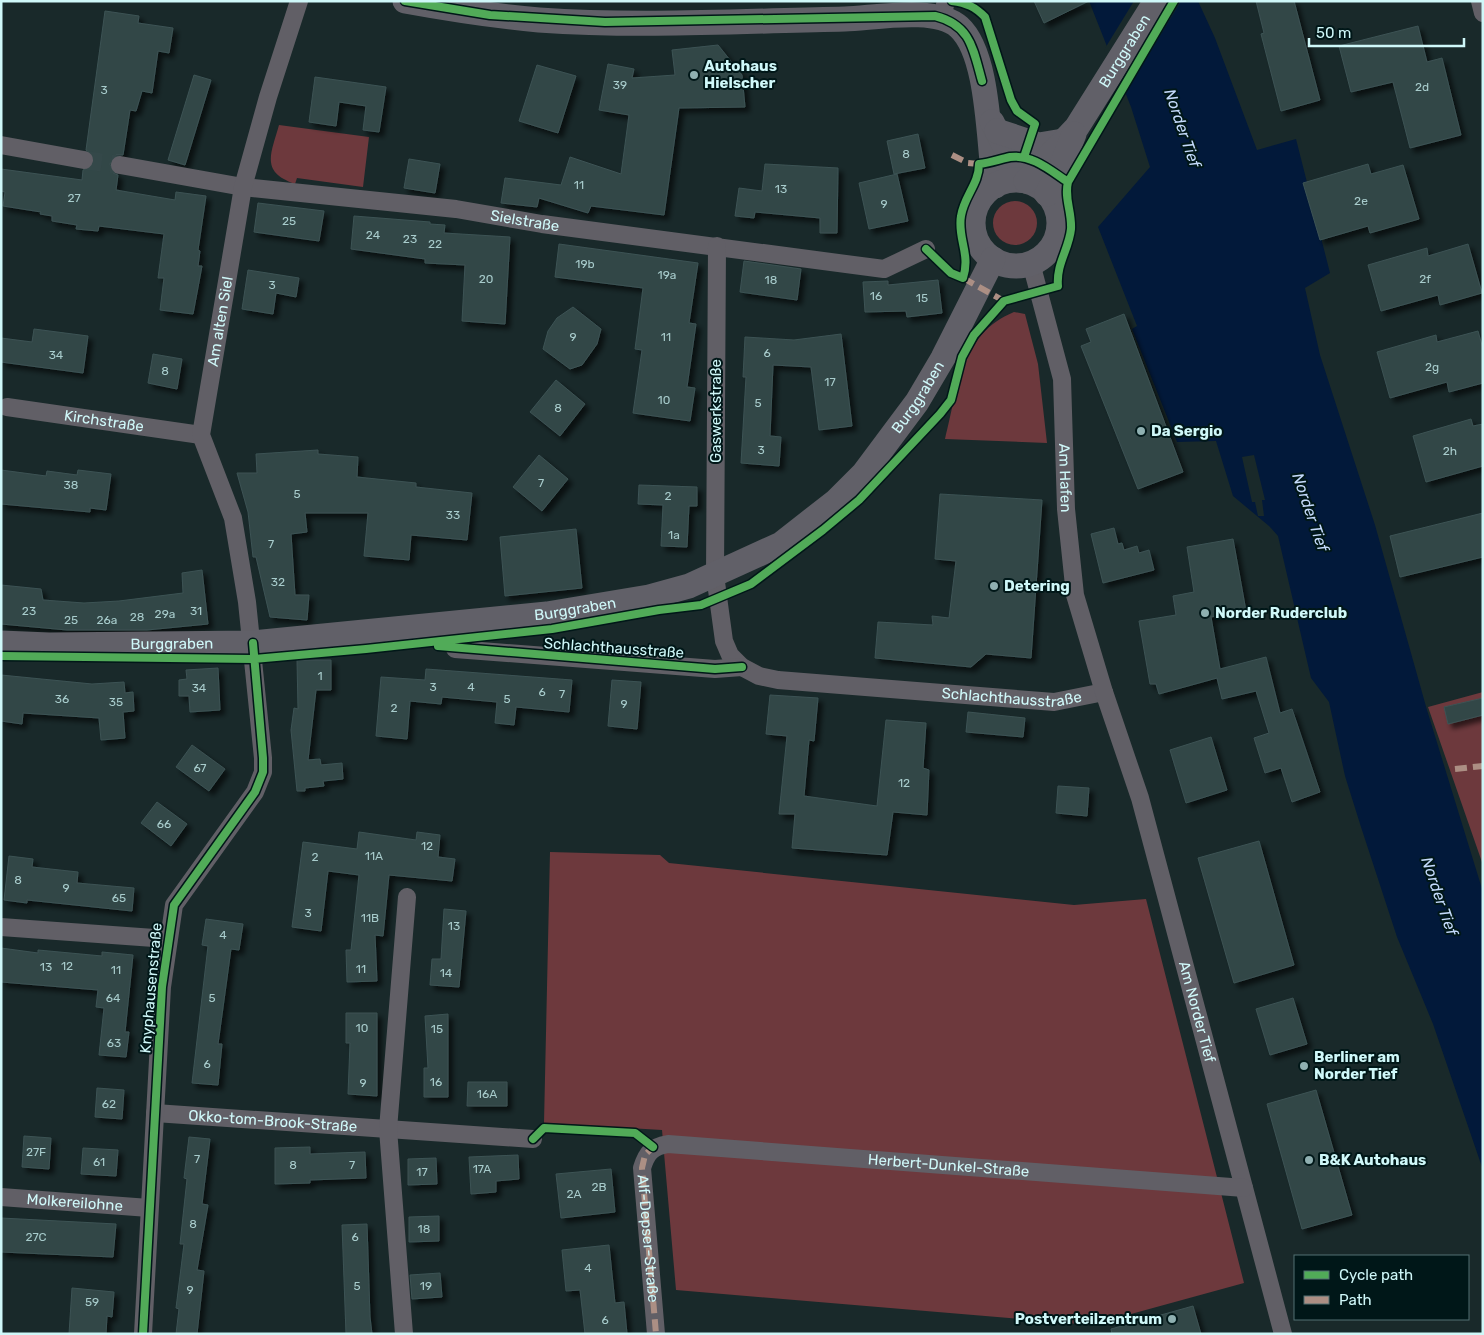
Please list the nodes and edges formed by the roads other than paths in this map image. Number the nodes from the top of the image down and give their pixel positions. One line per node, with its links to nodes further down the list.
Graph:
1 (299, 1): 14 (street, Am alten Siel)
2 (405, 1): 5 (main road)
3 (1156, 1): 8 (main road, Burggraben)
4 (1480, 1): 6 (street)
5 (944, 9): 7 (main road)
6 (1483, 13)
7 (992, 123): 8 (main road); 12 (main road); 13 (main road)
8 (1070, 134): 12 (main road, Burggraben); 15 (main road, Burggraben)
9 (1, 145): 10 (street)
10 (84, 160)
11 (120, 165): 14 (street, Sielstraße)
12 (1024, 181): 13 (main road); 15 (main road)
13 (995, 186): 18 (main road)
14 (243, 187): 16 (street, Sielstraße); 21 (street, Am alten Siel)
15 (1048, 194): 19 (main road)
16 (717, 246): 17 (street, Sielstraße); 22 (street, Gaswerkstraße)
17 (926, 249)
18 (993, 260): 19 (main road); 22 (main road, Burggraben)
19 (1031, 263): 27 (street, Am Hafen)
20 (7, 407): 21 (street, Kirchstraße)
21 (201, 435): 24 (street)
22 (715, 575): 24 (main road, Burggraben); 26 (street, Schlachthausstraße)
23 (1, 643): 24 (main road, Burggraben)
24 (253, 643): 30 (street, Knyphausenstraße)
25 (455, 649): 26 (street, Schlachthausstraße)
26 (742, 667): 27 (street, Schlachthausstraße)
27 (1104, 692): 35 (street, Am Norder Tief)
28 (407, 896): 32 (street)
29 (1, 927): 30 (street)
30 (168, 939): 31 (street, Knyphausenstraße)
31 (155, 1113): 32 (street, Okko-tom-Brook-Straße); 37 (street, Knyphausenstraße)
32 (388, 1129): 33 (street, Okko-tom-Brook-Straße); 39 (street)
33 (533, 1139)
34 (653, 1147): 35 (street, Herbert-Dunkel-Straße); 40 (street, Alf-Depser-Straße)
35 (1244, 1188): 41 (street, Am Norder Tief)
36 (1, 1197): 37 (street, Molkereilohne)
37 (149, 1208): 38 (street, Knyphausenstraße)
38 (143, 1334)
39 (404, 1334)
40 (656, 1334)
41 (1283, 1334)

